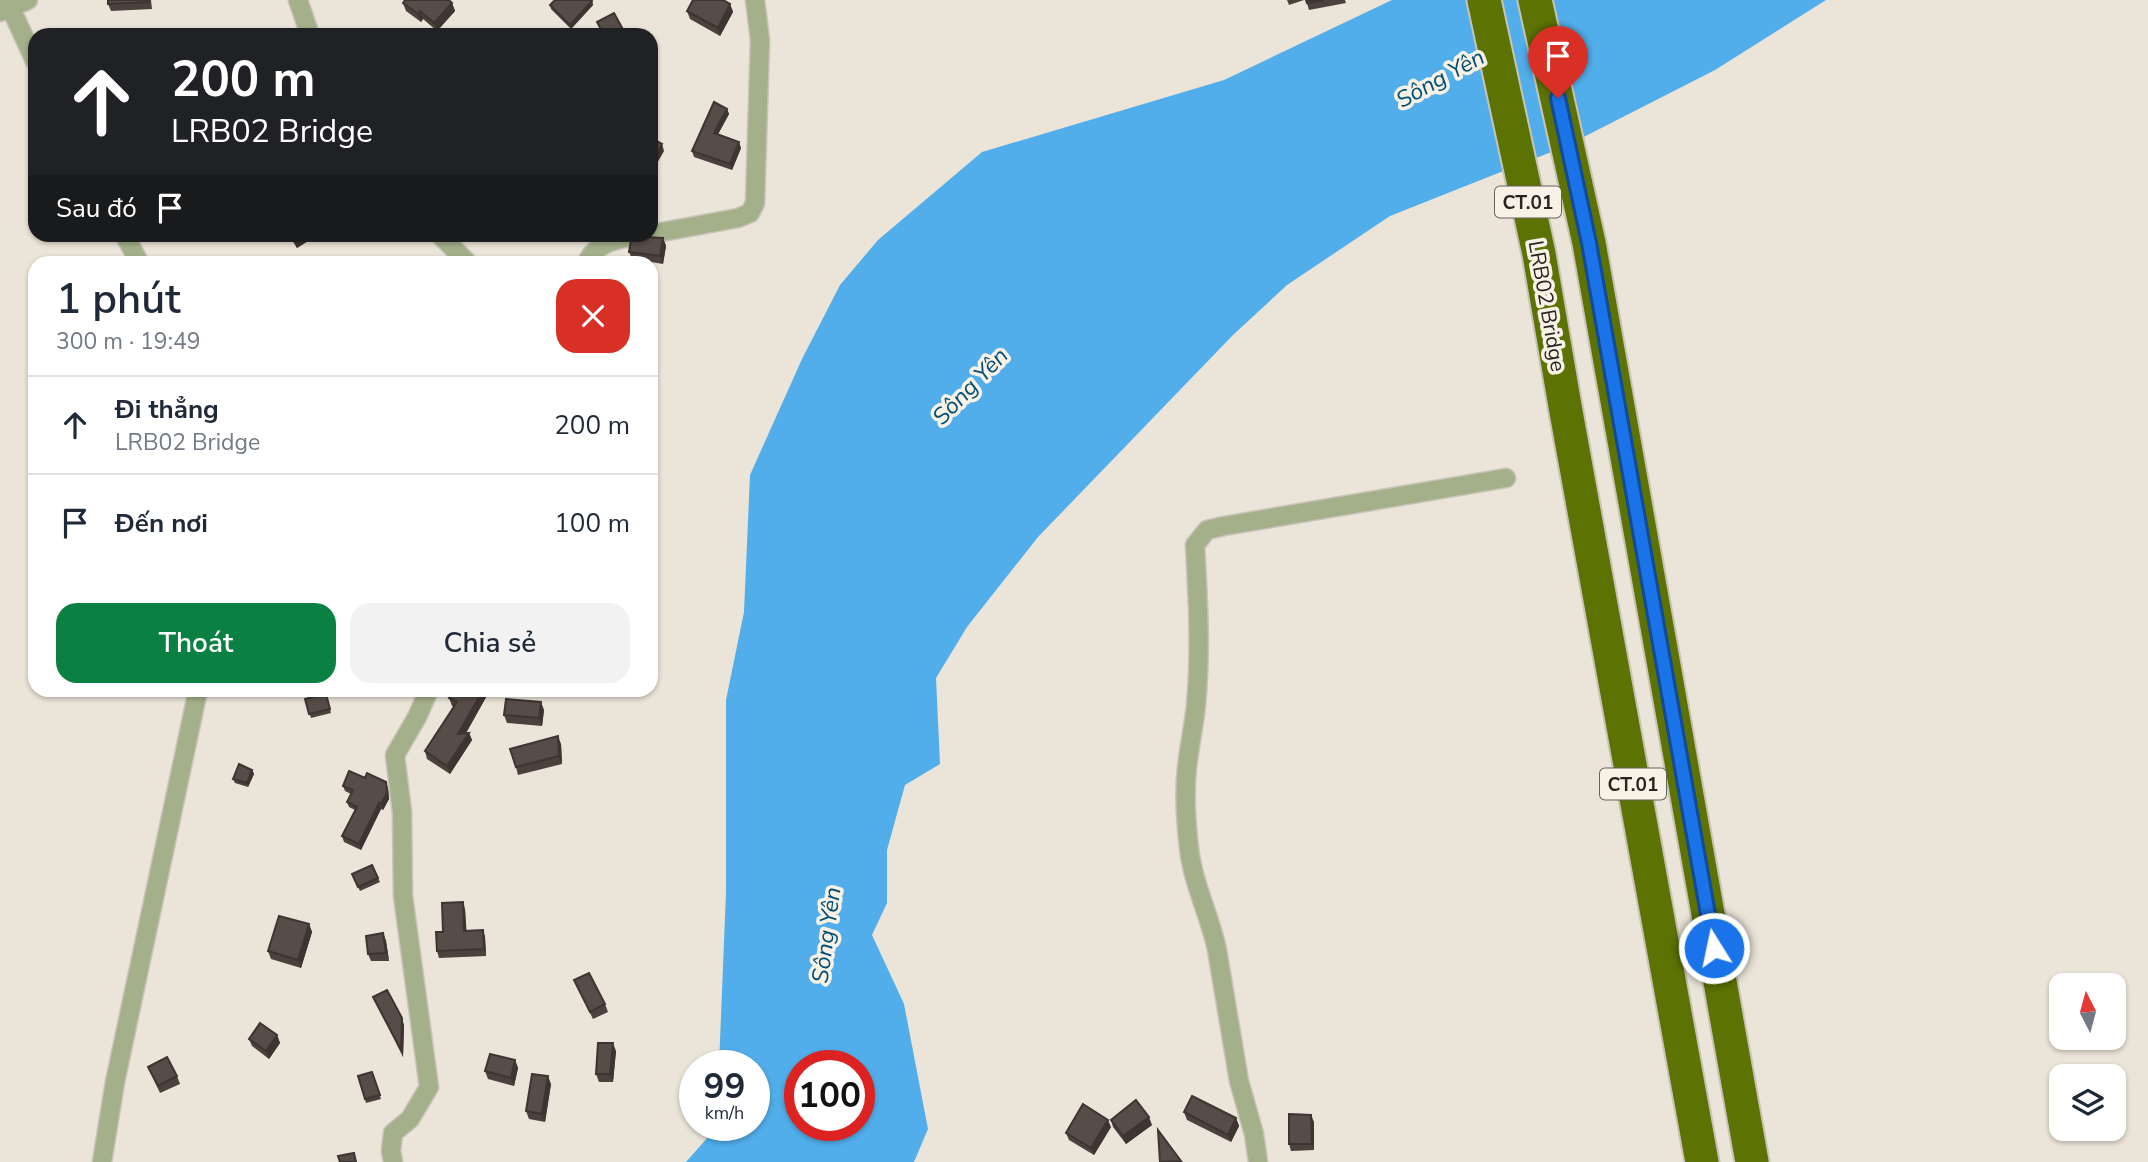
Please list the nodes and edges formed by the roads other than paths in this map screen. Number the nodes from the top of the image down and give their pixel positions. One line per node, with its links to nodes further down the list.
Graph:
1 (28, 0): 6 (street)
2 (298, 0): 7 (street)
3 (755, 0): 9 (street)
4 (1484, 0): 20 (highway, LRB02 Bridge / CT.01)
5 (1535, 0): 21 (highway, CT.01)
6 (6, 7): 8 (street)
7 (308, 28)
8 (28, 48)
9 (658, 232)
10 (447, 242): 12 (street)
11 (610, 242): 13 (street)
12 (461, 256)
13 (590, 256)
14 (1506, 478): 19 (street)
15 (197, 697): 17 (street)
16 (426, 697): 18 (street)
17 (102, 1162)
18 (393, 1162)
19 (1258, 1162)
20 (1702, 1162)
21 (1752, 1162)

